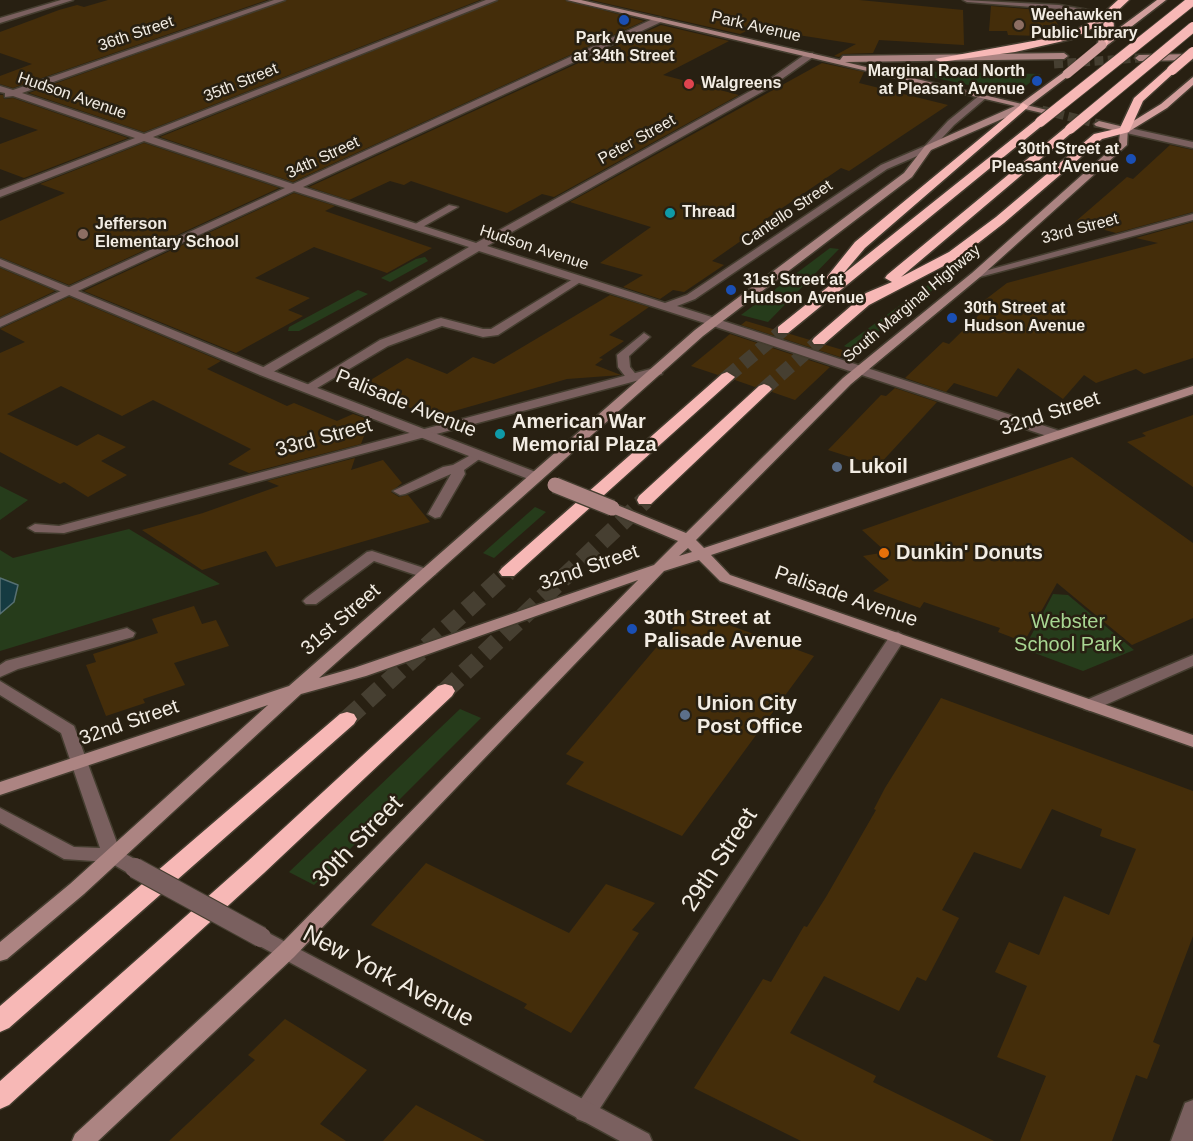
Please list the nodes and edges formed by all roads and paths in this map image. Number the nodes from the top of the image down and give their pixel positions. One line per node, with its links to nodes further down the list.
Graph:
1 (69, 0): 11 (street)
2 (281, 0): 26 (street, 36th Street)
3 (493, 0): 33 (street, 35th Street)
4 (572, 0): 10 (main road, Park Avenue)
5 (967, 0): 9 (street)
6 (1124, 0): 9 (highway)
7 (1162, 0): 13 (main road)
8 (1193, 0): 30 (highway, bridge)
9 (1108, 15): 13 (highway); 22 (highway)
10 (658, 20): 14 (main road, Park Avenue); 36 (street, 34th Street)
11 (0, 21)
12 (1193, 27): 46 (highway, bridge)
13 (1102, 45): 29 (main road, bridge)
14 (771, 46): 17 (main road); 18 (main road, Park Avenue)
15 (839, 51): 22 (main road)
16 (1193, 52): 32 (highway, bridge)
17 (828, 55): 18 (main road, Park Avenue); 22 (main road, Park Avenue); 23 (main road, Park Avenue); 27 (main road, Park Avenue)
18 (810, 56): 41 (street, Peter Street)
19 (1064, 56): 22 (main road, Park Avenue)
20 (1193, 57): 21 (main road)
21 (1139, 58)
22 (940, 59)
23 (1054, 64)
24 (1193, 80): 32 (main road, South Marginal Highway)
25 (0, 89): 26 (street, Hudson Avenue)
26 (12, 93): 28 (street, 36th Street); 33 (street, Hudson Avenue)
27 (983, 97): 29 (main road, Park Avenue); 35 (street, Cantello Street)
28 (0, 98)
29 (1023, 106): 30 (main road, Park Avenue); 35 (main road, Cantello Street); 48 (highway)
30 (1041, 116): 48 (highway)
31 (1099, 124): 32 (main road)
32 (1125, 130): 34 (street); 43 (main road, South Marginal Highway); 46 (highway)
33 (144, 137): 36 (street, Hudson Avenue); 37 (street, 35th Street)
34 (1193, 145)
35 (928, 148): 47 (street, Cantello Street); 50 (main road, Cantello Street)
36 (294, 188): 40 (street, Hudson Avenue); 45 (street, 34th Street)
37 (0, 194)
38 (453, 207): 40 (street)
39 (1193, 217): 43 (street, 33rd Street)
40 (415, 227): 41 (street, Hudson Avenue)
41 (477, 247): 44 (street, Hudson Avenue); 56 (street, Peter Street)
42 (0, 262): 45 (street, Palisade Avenue)
43 (976, 275): 54 (main road, South Marginal Highway)
44 (578, 279): 47 (street, Hudson Avenue); 59 (street)
45 (69, 292): 49 (street, 34th Street); 56 (street, Palisade Avenue)
46 (864, 302): 53 (highway)
47 (664, 307): 50 (street, Hudson Avenue)
48 (807, 310): 51 (highway)
49 (0, 322)
50 (714, 322): 54 (street, Hudson Avenue); 55 (main road, 31st Street)
51 (783, 330)
52 (644, 337): 57 (street)
53 (819, 341)
54 (859, 370): 63 (street, Hudson Avenue); 71 (main road, South Marginal Highway)
55 (658, 371): 57 (street, 33rd Street); 66 (main road, 31st Street)
56 (264, 372): 59 (street, Palisade Avenue)
57 (632, 377): 62 (street, 33rd Street)
58 (727, 377): 74 (highway)
59 (308, 388): 62 (street, Palisade Avenue)
60 (764, 389): 68 (highway)
61 (1193, 390): 63 (main road, 32nd Street)
62 (420, 433): 64 (street, Palisade Avenue); 70 (street, 33rd Street)
63 (1058, 435): 72 (main road, 32nd Street)
64 (478, 455): 65 (street); 66 (street, Palisade Avenue)
65 (457, 469): 67 (street); 69 (street)
66 (536, 477): 71 (main road, Palisade Avenue, bridge); 75 (main road, 31st Street)
67 (400, 491)
68 (645, 500)
69 (435, 514)
70 (35, 528)
71 (687, 539): 72 (main road, Palisade Avenue); 73 (main road, South Marginal Highway)
72 (701, 554): 73 (main road, 32nd Street); 78 (main road, Palisade Avenue)
73 (659, 568): 82 (main road, 32nd Street); 91 (main road, 30th Street)
74 (508, 572)
75 (428, 574): 76 (street); 82 (main road, 31st Street)
76 (310, 601)
77 (128, 633): 80 (street)
78 (898, 637): 84 (main road, Palisade Avenue); 96 (street, 29th Street)
79 (1193, 660): 84 (street)
80 (0, 672)
81 (0, 687): 87 (street)
82 (295, 690): 87 (main road, 32nd Street); 90 (main road, 31st Street)
83 (445, 691): 94 (highway)
84 (1090, 705): 86 (main road, Palisade Avenue)
85 (347, 719): 93 (highway)
86 (1193, 741)
87 (80, 764): 88 (main road, 32nd Street); 90 (street)
88 (0, 789)
89 (0, 815): 90 (street, New York Avenue)
90 (112, 855): 91 (street, New York Avenue, bridge); 92 (main road, 31st Street)
91 (287, 951): 96 (street, New York Avenue); 97 (main road, 30th Street)
92 (0, 953)
93 (0, 1021)
94 (0, 1097)
95 (1193, 1110): 99 (street)
96 (585, 1112): 98 (street, New York Avenue)
97 (83, 1141)
98 (640, 1141)
99 (1182, 1141)

